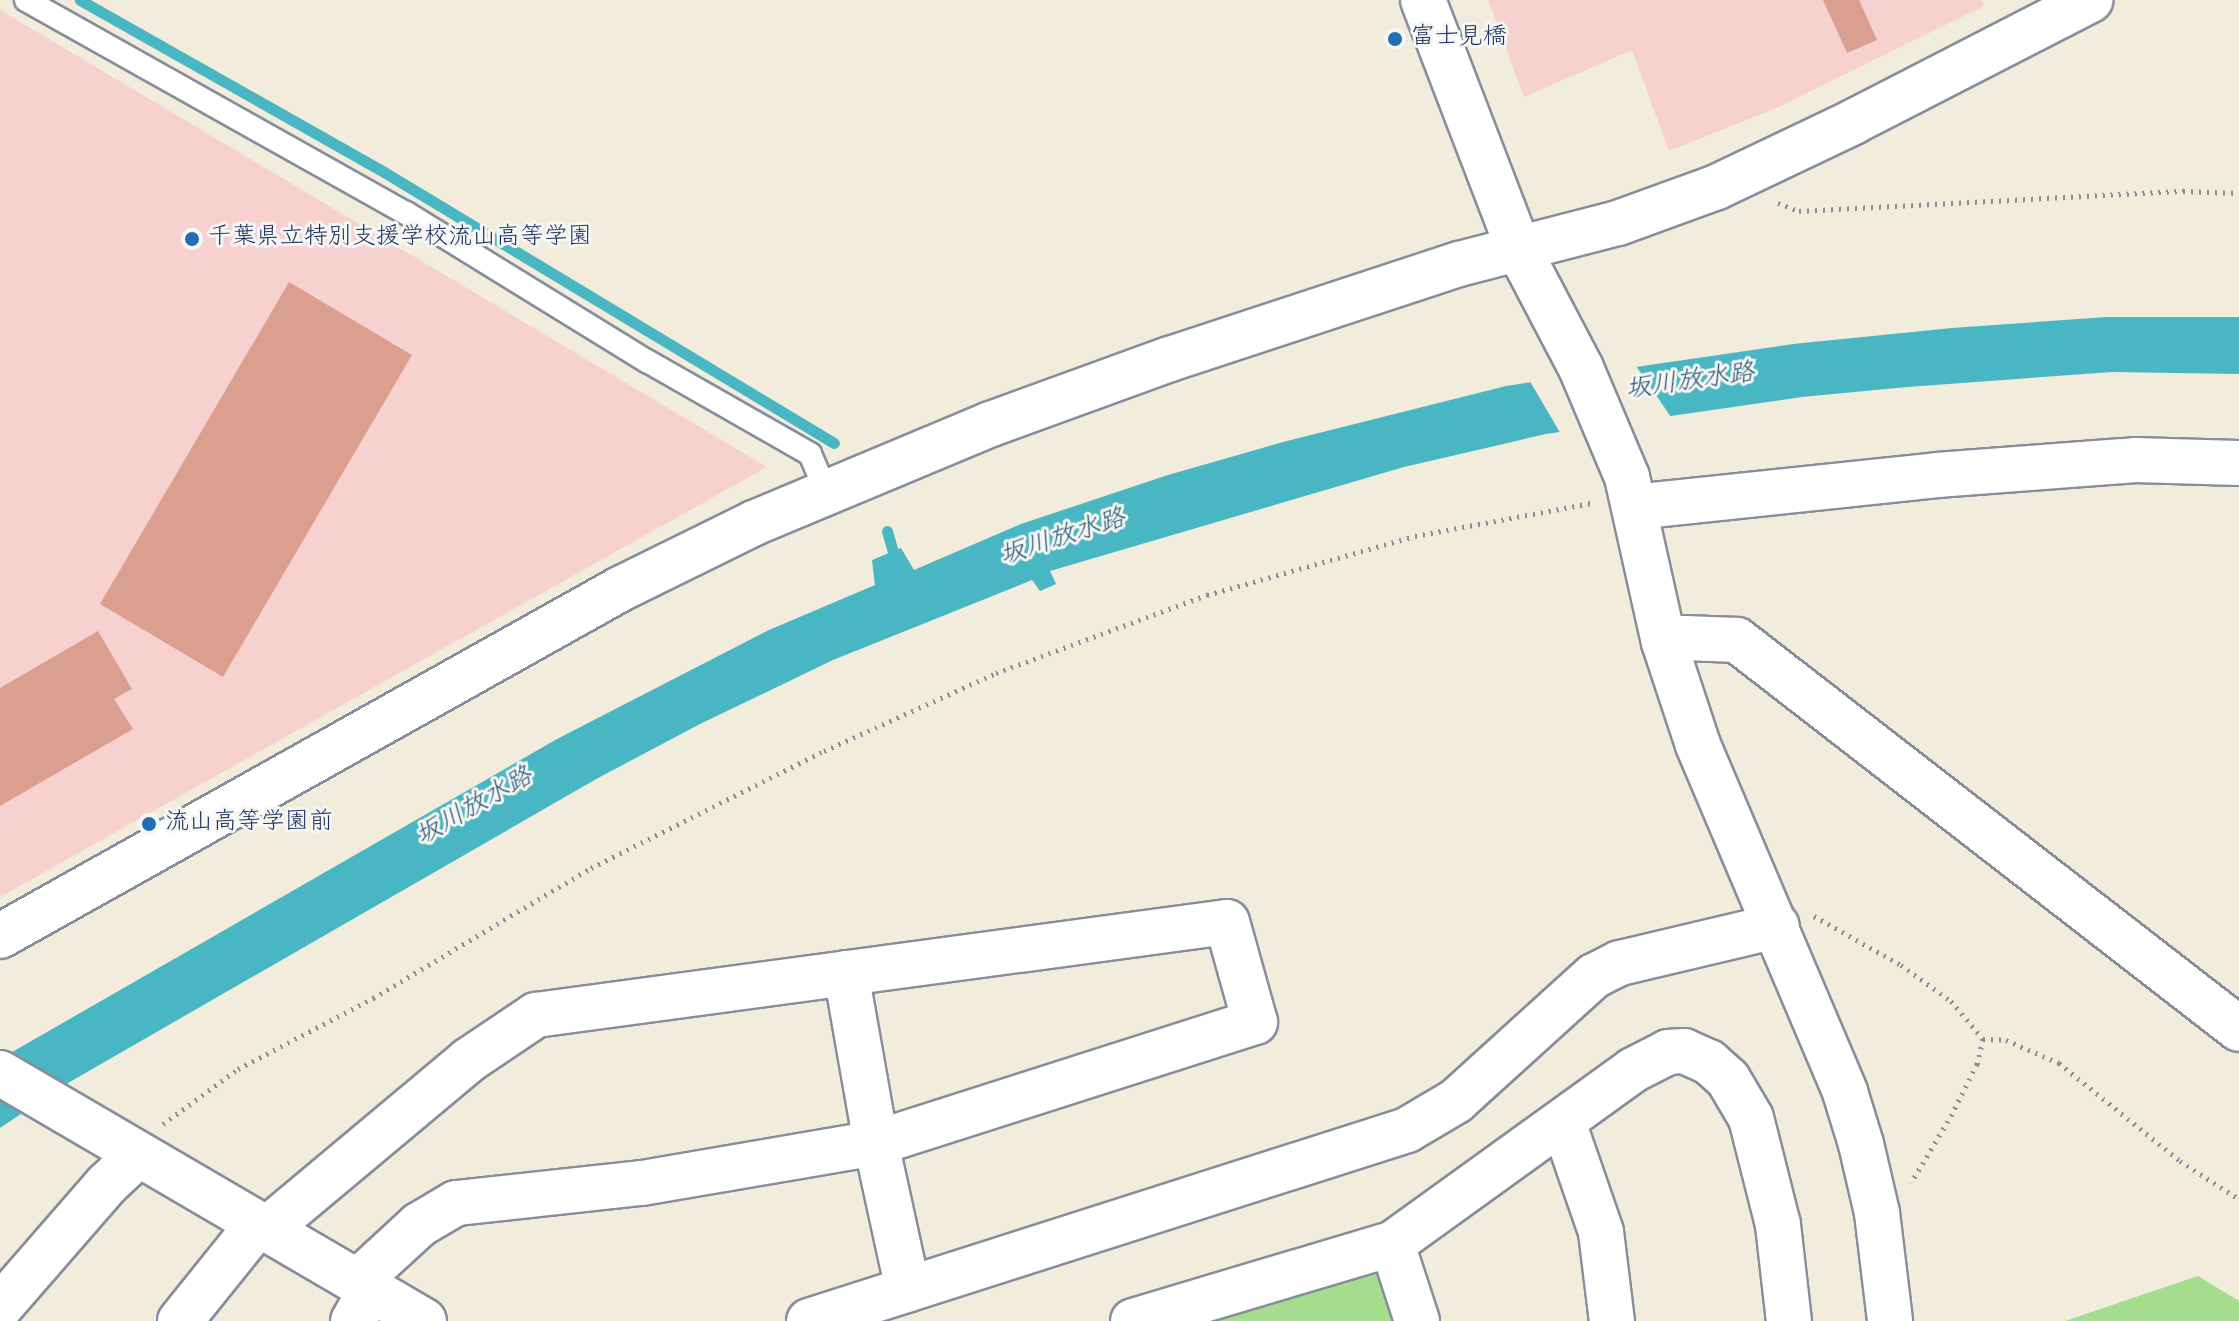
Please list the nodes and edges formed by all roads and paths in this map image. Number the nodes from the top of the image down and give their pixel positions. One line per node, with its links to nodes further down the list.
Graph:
1 (26, 0): 8 (lane)
2 (1423, 0): 6 (street)
3 (2090, 0): 4 (street)
4 (1755, 169): 5 (path); 6 (street)
5 (2239, 193)
6 (1528, 266): 8 (street); 9 (street)
7 (2239, 463): 9 (street)
8 (826, 491): 12 (street)
9 (1631, 493): 10 (street); 19 (path)
10 (1664, 642): 11 (street); 14 (street)
11 (1769, 909): 15 (path); 21 (street); 24 (street)
12 (0, 936)
13 (846, 973): 18 (street); 18 (street); 22 (street)
14 (2239, 1029)
15 (1983, 1039): 20 (path); 21 (path)
16 (0, 1073): 19 (street)
17 (1563, 1122): 23 (street); 32 (street); 33 (street)
18 (876, 1143): 24 (street); 25 (street)
19 (123, 1146): 22 (street); 26 (street)
20 (2239, 1199)
21 (1877, 1213): 34 (street)
22 (262, 1227): 25 (street); 28 (street)
23 (1392, 1244): 27 (street); 31 (street)
24 (908, 1290): 30 (street)
25 (360, 1298): 29 (street)
26 (0, 1307)
27 (1139, 1320)
28 (180, 1321)
29 (424, 1321)
30 (809, 1321)
31 (1417, 1321)
32 (1612, 1321)
33 (1789, 1321)
34 (1890, 1321)

